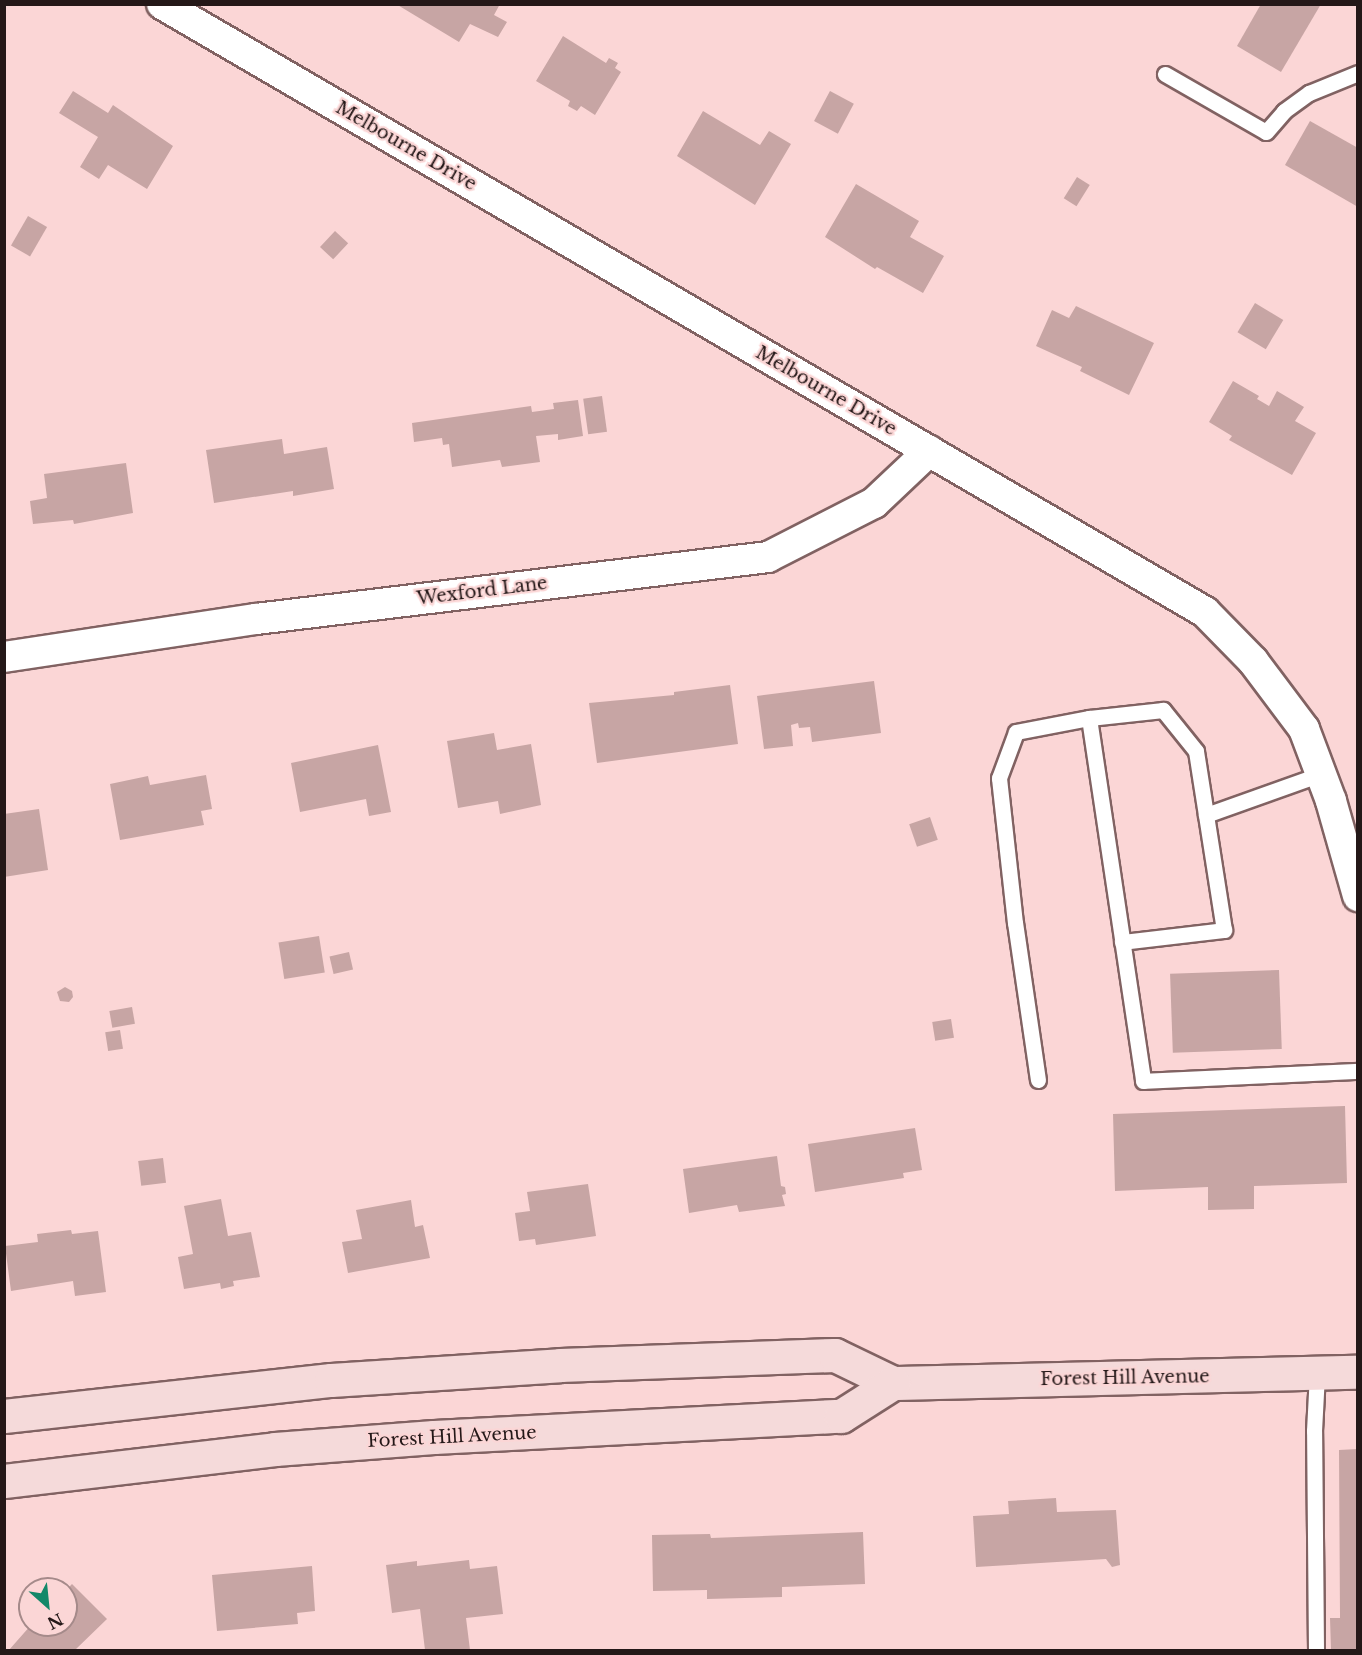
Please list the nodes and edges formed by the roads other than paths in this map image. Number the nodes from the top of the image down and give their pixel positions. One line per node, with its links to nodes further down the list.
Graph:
1 (162, 4): 4 (street, Melbourne Drive)
2 (1358, 73): 3 (lane)
3 (1165, 74)
4 (929, 451): 5 (street, Wexford Lane); 7 (street, Melbourne Drive)
5 (4, 657)
6 (1089, 718): 8 (lane); 10 (lane); 12 (lane)
7 (1321, 774): 8 (lane); 9 (street, Melbourne Drive)
8 (1206, 815): 10 (lane)
9 (1358, 896)
10 (1122, 942): 11 (lane)
11 (1358, 1071)
12 (1038, 1080)
13 (1358, 1372): 14 (main road, Forest Hill Avenue)
14 (1317, 1373): 15 (main road, Forest Hill Avenue); 18 (lane)
15 (893, 1383): 16 (main road, Forest Hill Avenue); 17 (main road, Forest Hill Avenue)
16 (4, 1416)
17 (4, 1481)
18 (1316, 1650)

